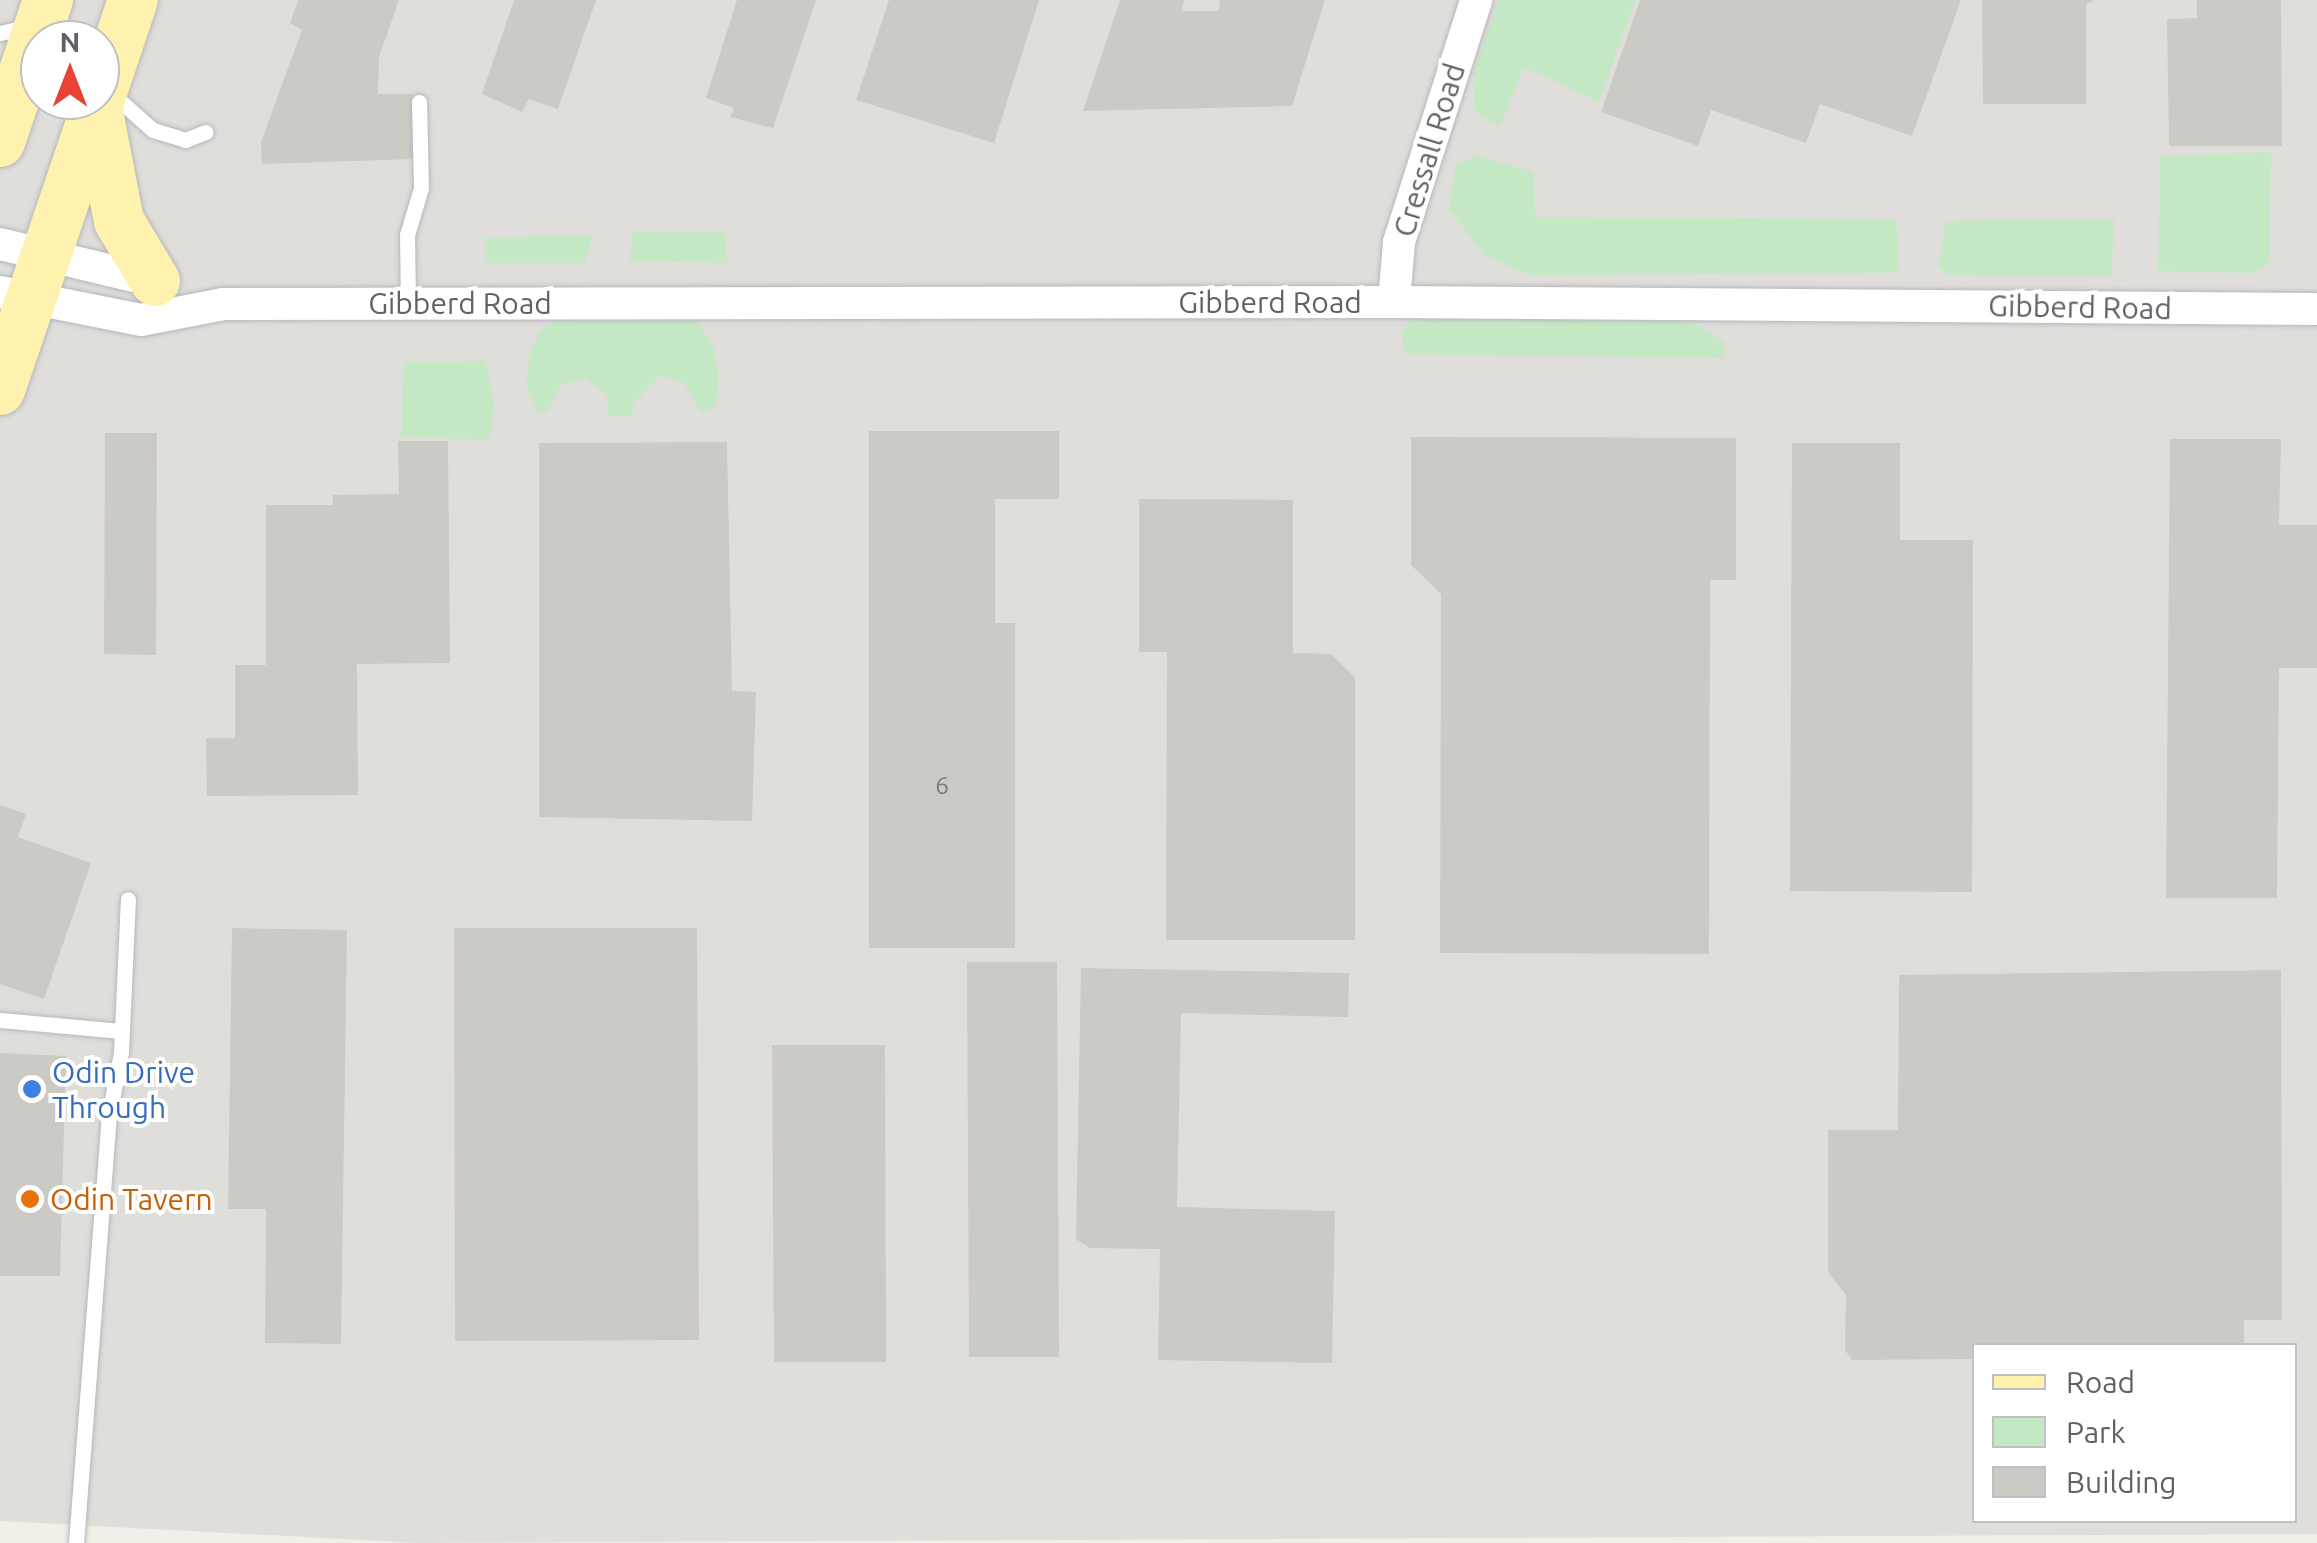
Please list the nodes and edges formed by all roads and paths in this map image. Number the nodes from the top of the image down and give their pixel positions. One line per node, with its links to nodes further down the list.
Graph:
1 (1476, 0): 11 (street, Cressall Road)
2 (20, 71): 8 (main road)
3 (120, 79): 7 (lane)
4 (420, 102): 13 (lane)
5 (85, 120): 9 (main road)
6 (112, 120): 10 (main road)
7 (206, 132)
8 (0, 142)
9 (19, 274): 10 (street, Gibberd Road); 12 (street, Gibberd Road); 15 (main road)
10 (154, 281): 12 (street, Gibberd Road)
11 (1394, 302): 13 (street, Gibberd Road); 14 (street, Gibberd Road)
12 (223, 304): 13 (street, Gibberd Road)
13 (408, 304)
14 (2317, 309)
15 (0, 390)
16 (128, 899): 18 (lane)
17 (0, 1020): 18 (lane)
18 (122, 1031): 19 (lane)
19 (76, 1543)

